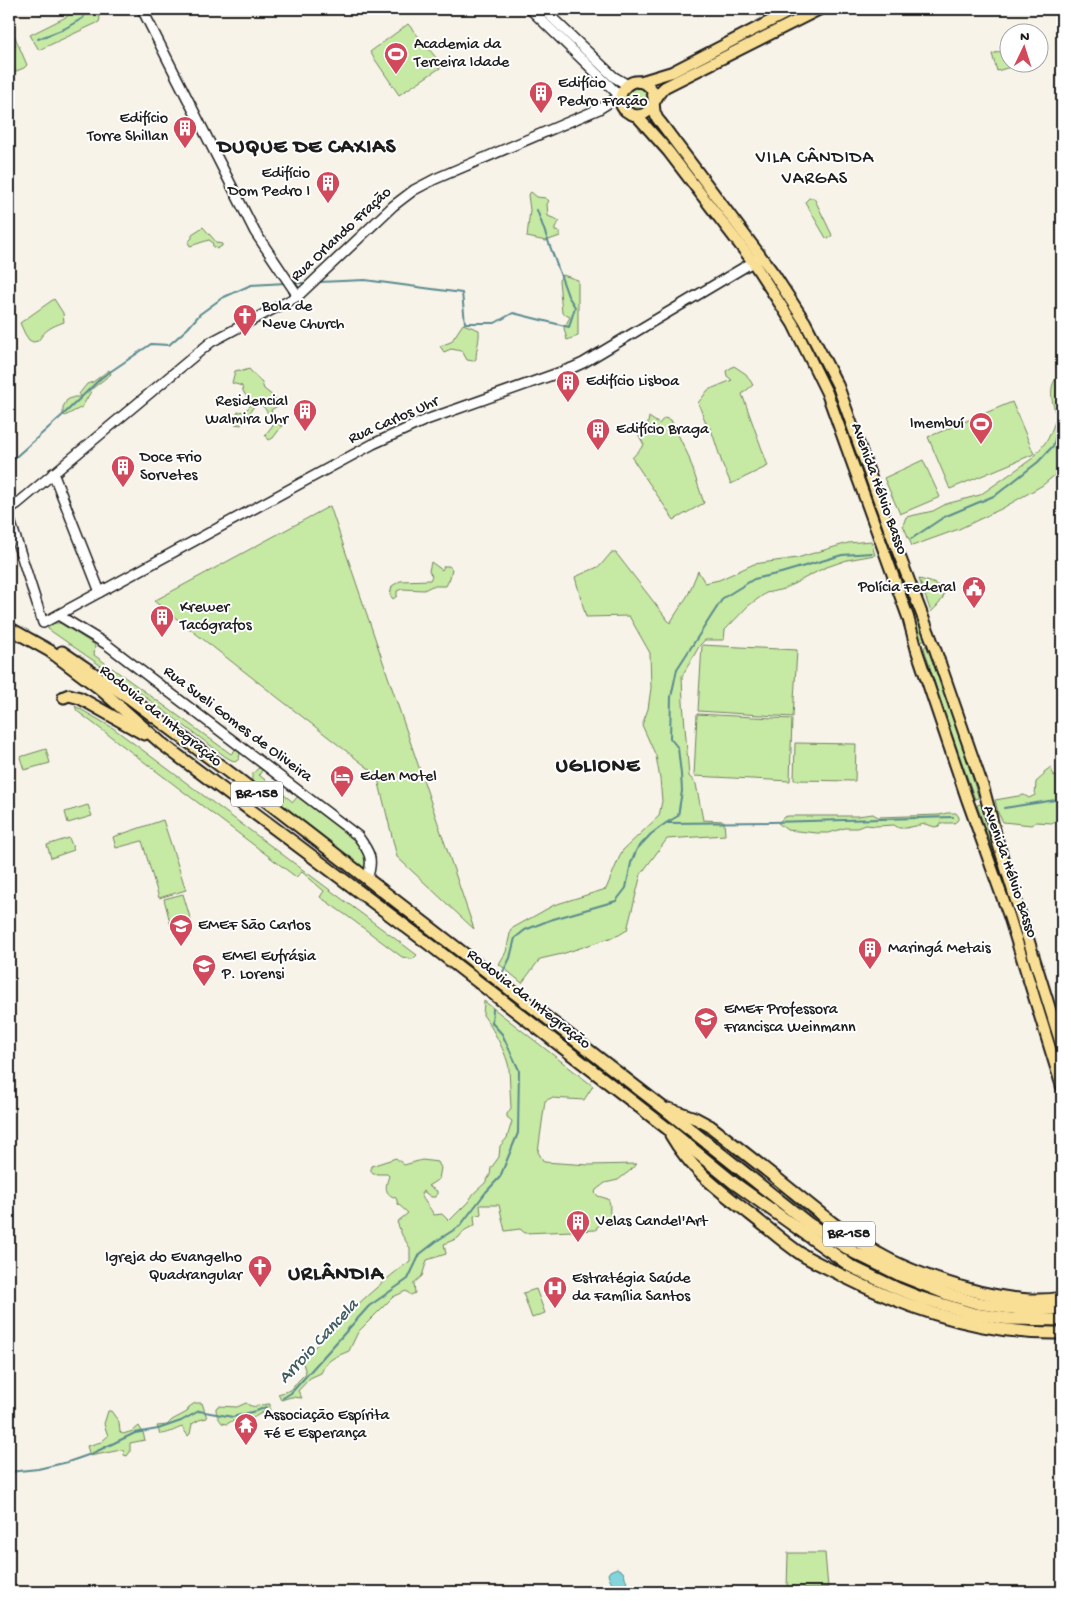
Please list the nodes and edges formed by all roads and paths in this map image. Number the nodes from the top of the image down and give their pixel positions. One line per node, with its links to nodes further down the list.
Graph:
1 (142, 9): 15 (street)
2 (530, 9): 5 (street)
3 (794, 9): 6 (main road)
4 (820, 9): 6 (main road)
5 (544, 14): 8 (street); 9 (street)
6 (736, 44): 7 (main road); 10 (main road)
7 (639, 82): 8 (main road); 10 (main road)
8 (626, 84): 9 (main road)
9 (620, 96): 11 (street, Rua Orlando Fração); 12 (main road)
10 (654, 102): 13 (main road); 14 (main road, Avenida Hélvio Basso)
11 (599, 109): 12 (street, Rua Orlando Fração); 15 (street, Rua Orlando Fração)
12 (626, 111): 13 (main road)
13 (637, 116): 14 (main road, Avenida Hélvio Basso)
14 (757, 259): 19 (street, Rua Carlos Uhr); 23 (main road, Avenida Hélvio Basso); 24 (main road, Avenida Hélvio Basso)
15 (298, 296): 16 (street, Rua Orlando Fração)
16 (54, 473): 17 (street, Rua Orlando Fração); 19 (street)
17 (9, 509)
18 (9, 517): 20 (street, Rua Carlos Uhr)
19 (100, 592): 20 (street, Rua Carlos Uhr)
20 (58, 615): 31 (street, Rua Sueli Gomes de Oliveira)
21 (9, 619): 27 (highway, Rodovia da Integração / BR-158)
22 (9, 628): 26 (highway, Rodovia da Integração / BR-158)
23 (934, 646): 24 (main road); 28 (main road, Avenida Hélvio Basso)
24 (917, 651): 30 (main road, Avenida Hélvio Basso)
25 (64, 697): 26 (highway)
26 (161, 743): 29 (highway, Rodovia da Integração / BR-158)
27 (238, 779): 29 (highway); 31 (highway, Rodovia da Integração / BR-158)
28 (984, 790): 30 (main road); 34 (main road, Avenida Hélvio Basso)
29 (228, 793): 33 (highway, Rodovia da Integração / BR-158)
30 (967, 799): 35 (main road, Avenida Hélvio Basso)
31 (367, 879): 32 (highway, Rodovia da Integração / BR-158)
32 (441, 936): 33 (highway); 36 (highway, Rodovia da Integração / BR-158)
33 (433, 947): 37 (highway, Rodovia da Integração / BR-158)
34 (1062, 1047)
35 (1062, 1086)
36 (662, 1107): 38 (highway, BR-158); 39 (highway, Rodovia da Integração / BR-158)
37 (668, 1129): 40 (highway, Rodovia da Integração / BR-158); 41 (highway, BR-158)
38 (1062, 1298)
39 (1062, 1308)
40 (1062, 1320)
41 (1062, 1333)

